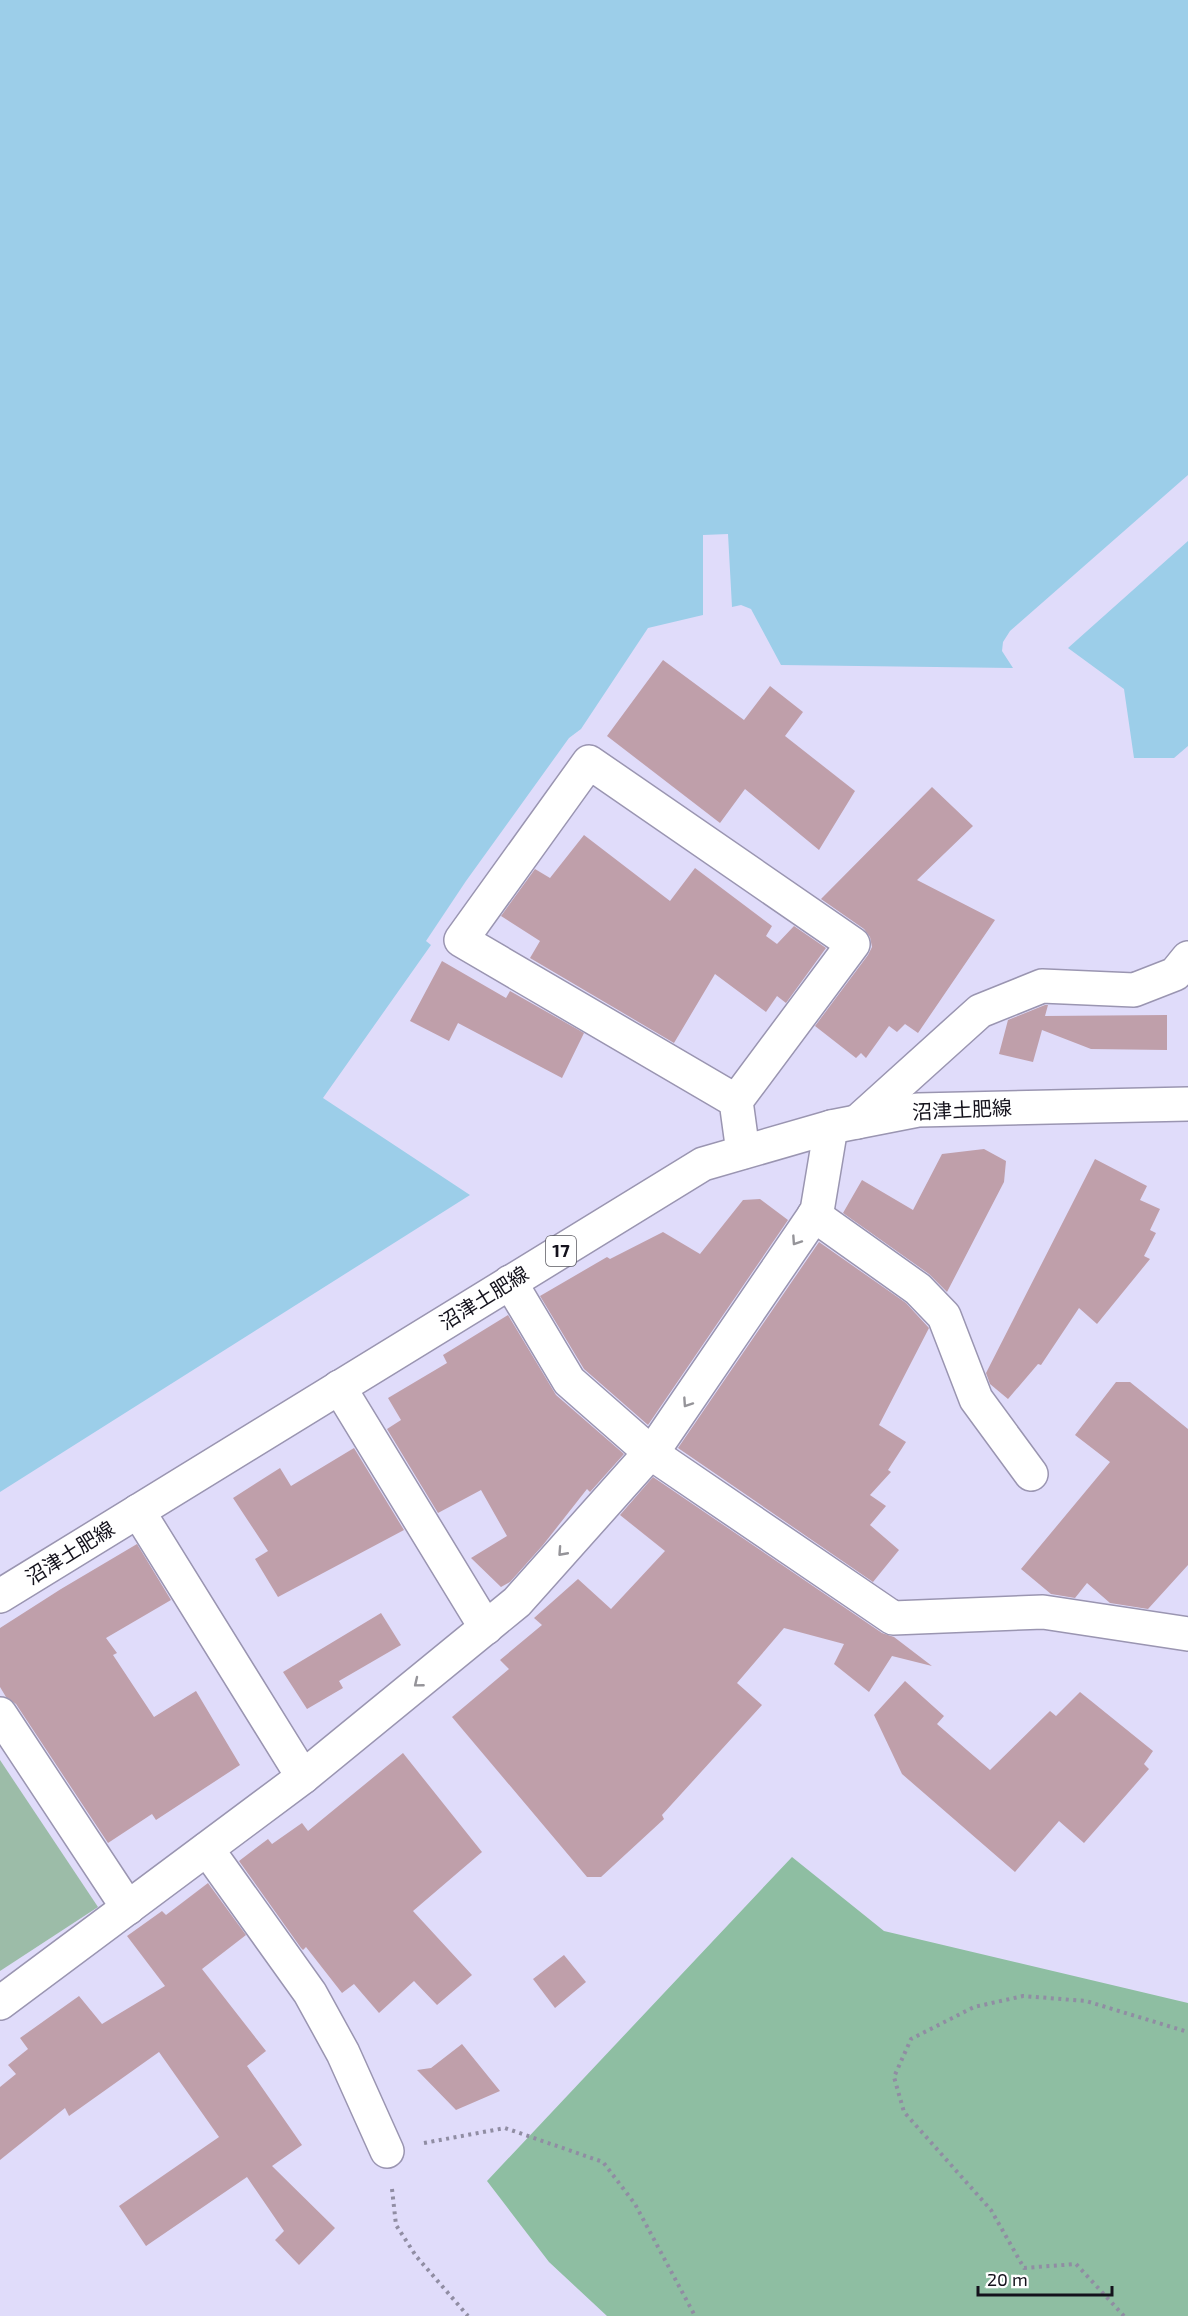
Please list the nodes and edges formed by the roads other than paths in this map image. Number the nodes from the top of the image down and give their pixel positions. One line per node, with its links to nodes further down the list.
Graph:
1 (1188, 958): 4 (street)
2 (736, 1101): 2 (street); 5 (street)
3 (1188, 1104): 4 (street, 沼津土肥線 / 17)
4 (844, 1125): 5 (street, 沼津土肥線 / 17); 6 (street)
5 (743, 1152): 7 (street, 沼津土肥線 / 17)
6 (814, 1215): 9 (street, one-way to 9); 10 (street)
7 (510, 1282): 8 (street, 沼津土肥線 / 17); 9 (street)
8 (339, 1388): 11 (street, 沼津土肥線 / 17); 13 (street)
9 (651, 1453): 13 (street, one-way to 13); 14 (street)
10 (1031, 1474)
11 (138, 1511): 12 (street, 沼津土肥線 / 17); 16 (street)
12 (0, 1596)
13 (486, 1628): 16 (street, one-way to 16)
14 (1188, 1634)
15 (0, 1713): 18 (street)
16 (303, 1777): 17 (street)
17 (207, 1849): 18 (street); 20 (street)
18 (128, 1908): 19 (street)
19 (0, 2003)
20 (387, 2151)

